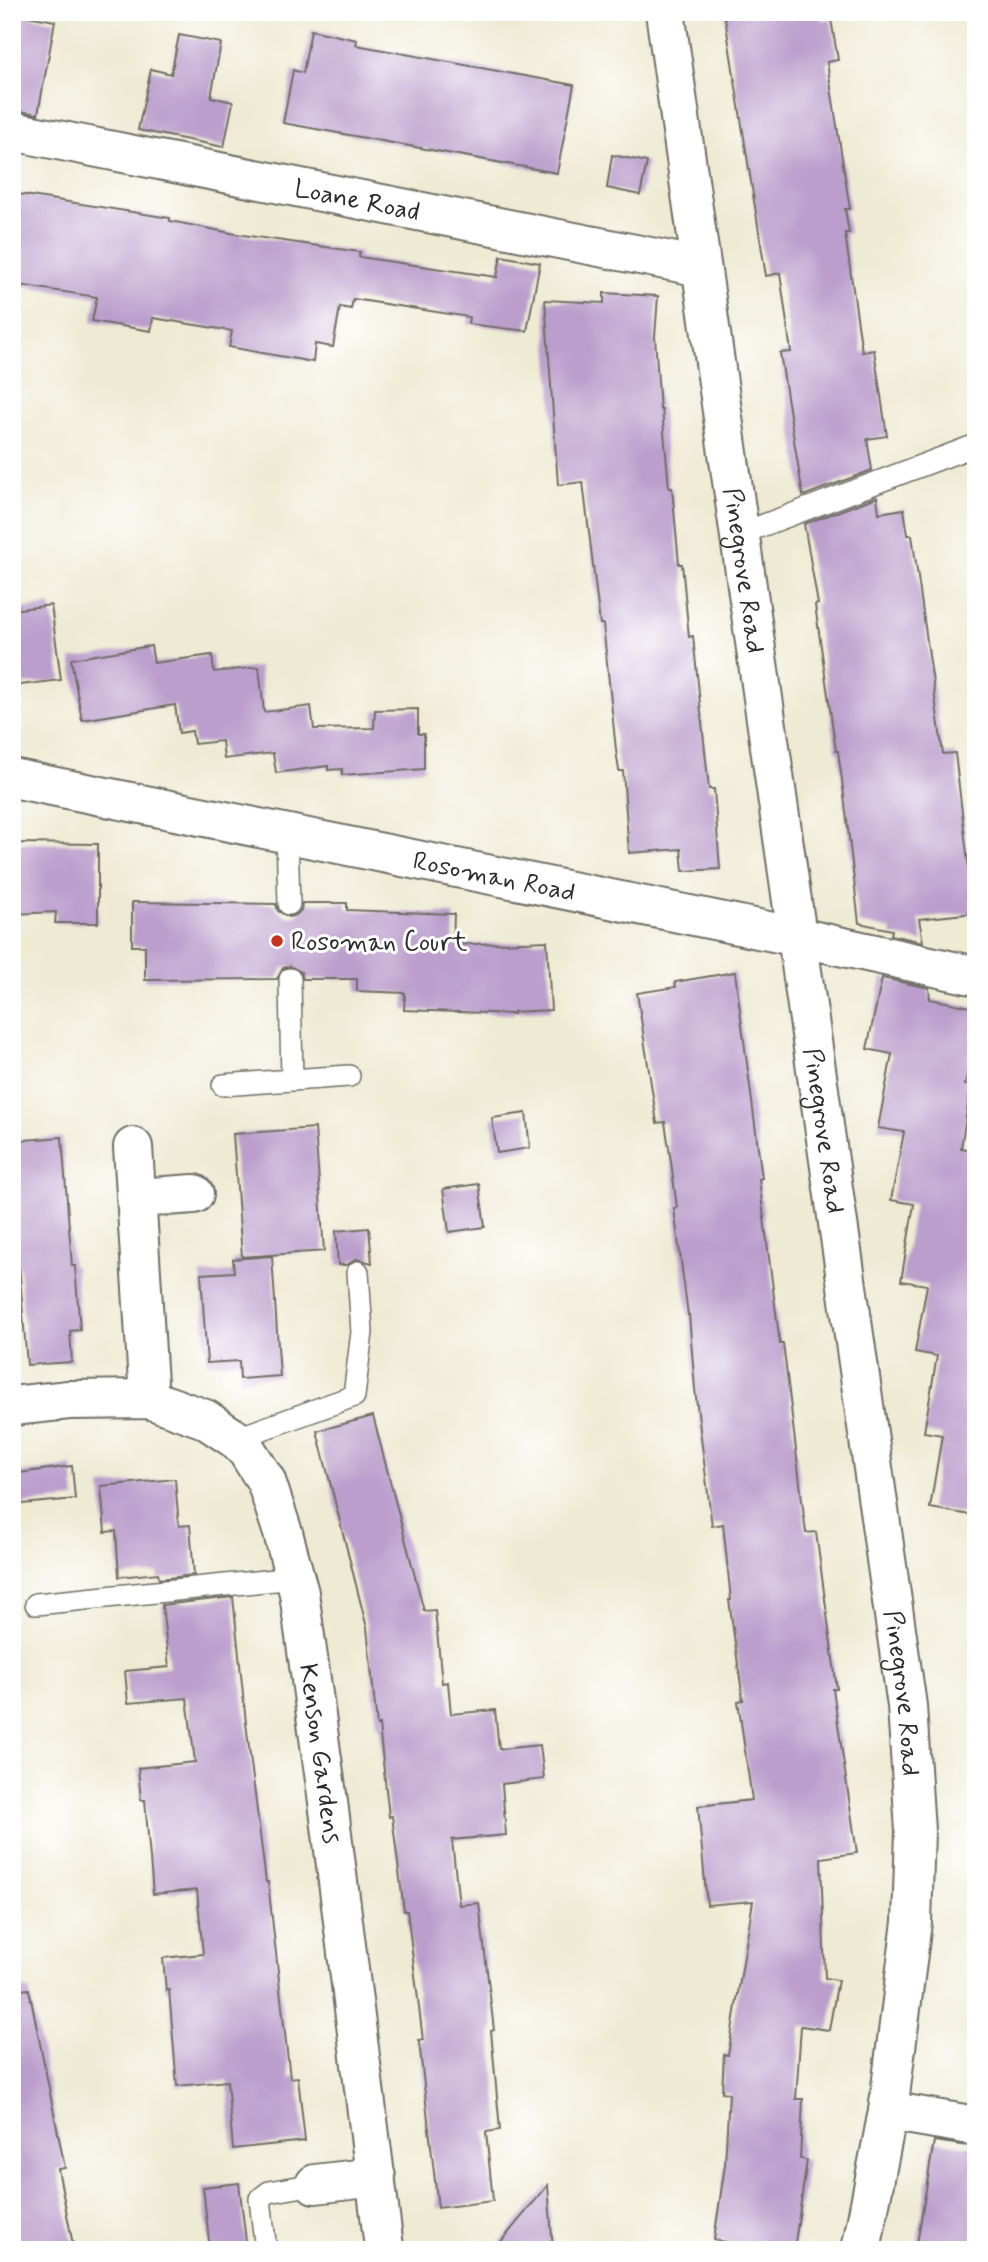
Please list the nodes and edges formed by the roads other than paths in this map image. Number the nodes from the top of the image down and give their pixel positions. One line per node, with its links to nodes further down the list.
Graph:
1 (665, 12): 3 (street, Pinegrove Road)
2 (12, 131): 3 (street, Loane Road)
3 (701, 267): 5 (street, Pinegrove Road)
4 (976, 445): 5 (lane)
5 (740, 534): 9 (street, Pinegrove Road)
6 (12, 778): 7 (street, Rosoman Road)
7 (287, 833): 8 (lane); 9 (street, Rosoman Road)
8 (289, 904)
9 (798, 937): 10 (street, Rosoman Road); 24 (street, Pinegrove Road)
10 (976, 976)
11 (290, 979): 13 (lane)
12 (349, 1076): 13 (lane)
13 (292, 1080): 14 (lane)
14 (223, 1085)
15 (133, 1147): 17 (street)
16 (194, 1194): 17 (street)
17 (137, 1198): 19 (street)
18 (358, 1272): 21 (lane)
19 (149, 1398): 20 (street, Kenson Gardens); 21 (street, Kenson Gardens)
20 (12, 1406)
21 (235, 1439): 22 (street, Kenson Gardens)
22 (295, 1578): 23 (lane); 26 (street, Kenson Gardens)
23 (36, 1604)
24 (888, 2111): 25 (street); 30 (street, Pinegrove Road)
25 (976, 2126)
26 (376, 2177): 27 (street); 29 (street, Kenson Gardens)
27 (315, 2184): 28 (lane)
28 (265, 2242)
29 (384, 2247)
30 (862, 2250)

